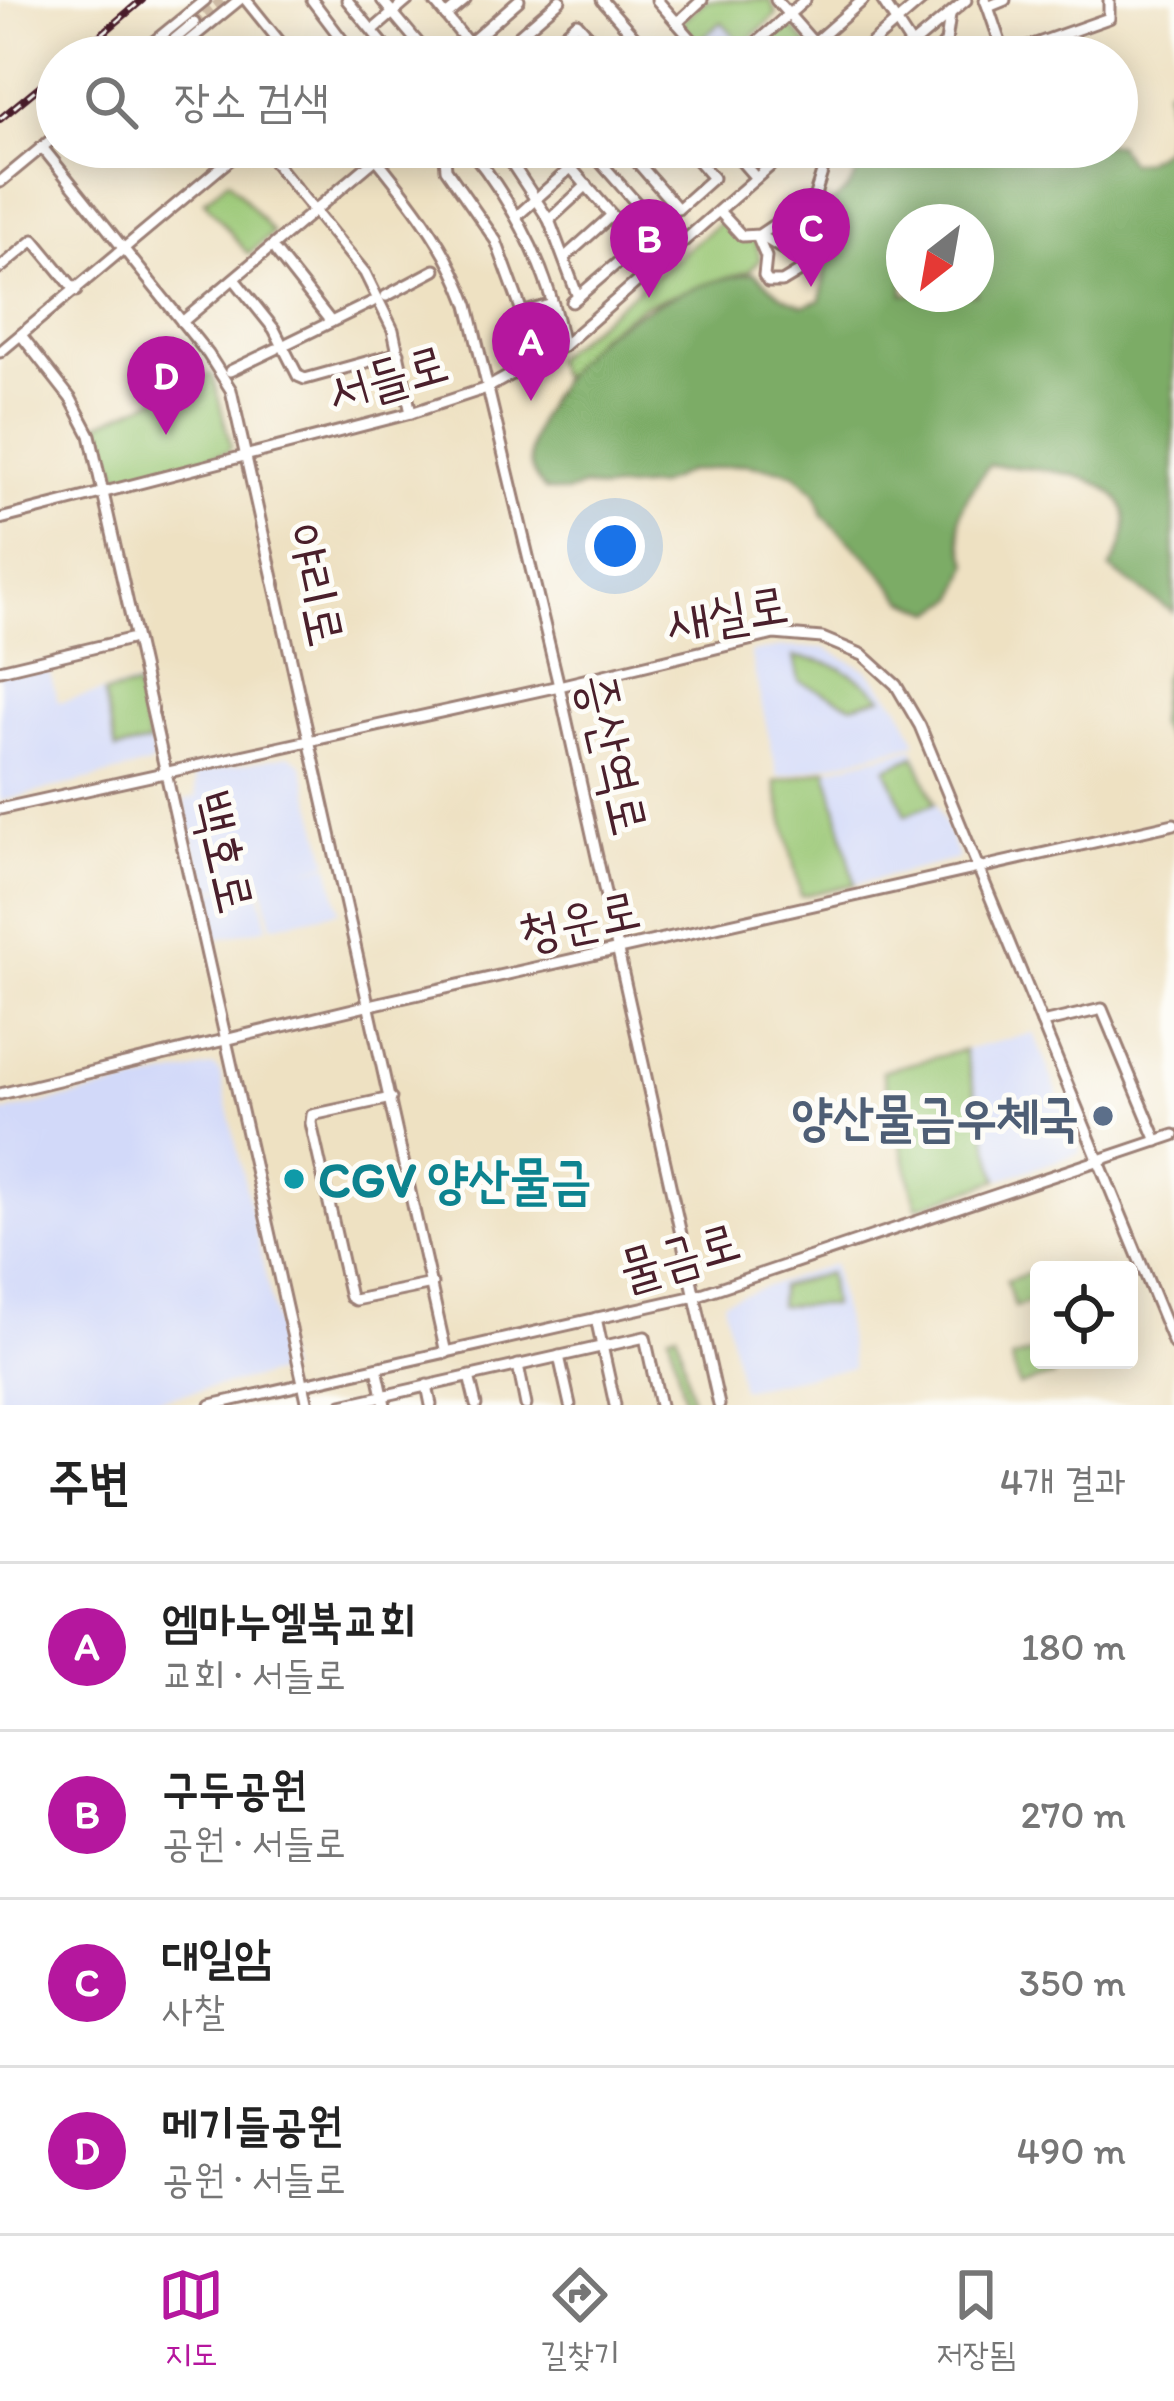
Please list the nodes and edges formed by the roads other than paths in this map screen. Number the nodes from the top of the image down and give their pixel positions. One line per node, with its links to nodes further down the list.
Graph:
1 (205, 0): 27 (street)
2 (243, 0): 27 (street); 34 (street)
3 (312, 0): 35 (street)
4 (347, 0): 30 (street)
5 (382, 0): 23 (street)
6 (408, 0): 23 (street)
7 (433, 0): 25 (street)
8 (465, 0): 25 (street)
9 (519, 0): 39 (street)
10 (560, 0): 40 (street)
11 (602, 0): 43 (street)
12 (657, 0): 29 (street)
13 (702, 0): 29 (street)
14 (776, 0): 24 (street)
15 (805, 0): 24 (street)
16 (863, 0): 47 (street)
17 (882, 0): 28 (street)
18 (922, 0): 28 (street)
19 (1005, 0): 22 (street)
20 (1109, 0): 53 (street)
21 (964, 1): 26 (street)
22 (986, 3): 52 (street)
23 (393, 14): 30 (street); 37 (street)
24 (788, 14): 45 (street); 46 (street)
25 (446, 16): 38 (street)
26 (950, 16): 50 (street); 51 (street)
27 (197, 21): 31 (street); 32 (street); 33 (street)
28 (896, 22): 48 (street); 49 (street)
29 (677, 23): 44 (street)
30 (373, 30): 36 (street)
31 (171, 36)
32 (179, 36)
33 (186, 36)
34 (274, 36)
35 (340, 36)
36 (378, 36)
37 (412, 36)
38 (462, 36)
39 (478, 36)
40 (522, 36)
41 (562, 36): 42 (street)
42 (589, 36)
43 (634, 36)
44 (688, 36)
45 (763, 36)
46 (808, 36)
47 (822, 36)
48 (880, 36)
49 (905, 36)
50 (925, 36)
51 (947, 36)
52 (1000, 36)
53 (1062, 36)
54 (36, 152): 72 (street)
55 (59, 168): 82 (street, 야리로)
56 (221, 168): 82 (street)
57 (279, 168): 75 (street)
58 (364, 168): 75 (street)
59 (384, 168): 101 (street, 증산역로)
60 (446, 168): 91 (street)
61 (483, 168): 77 (street)
62 (516, 168): 74 (street)
63 (570, 168): 74 (street)
64 (572, 168): 73 (street)
65 (607, 168): 81 (street)
66 (642, 168): 67 (street)
67 (704, 168)
68 (747, 168): 71 (street)
69 (768, 168): 71 (street, 서들로)
70 (823, 168): 80 (street)
71 (756, 178): 76 (street, 서들로)
72 (0, 182)
73 (586, 185): 78 (street); 79 (street)
74 (537, 197): 77 (street); 79 (street)
75 (314, 211): 87 (street); 99 (street)
76 (719, 211): 80 (street); 81 (street, 서들로)
77 (517, 215): 91 (street)
78 (613, 215): 84 (street); 84 (street)
79 (549, 220): 84 (street)
80 (758, 235): 80 (street)
81 (676, 248): 96 (street, 서들로)
82 (125, 251): 88 (street); 92 (street, 야리로)
83 (276, 252): 93 (street)
84 (564, 258)
85 (0, 268): 88 (street)
86 (435, 270): 89 (street)
87 (234, 279): 92 (street); 99 (street)
88 (76, 291): 94 (street)
89 (386, 296)
90 (372, 302): 93 (street)
91 (553, 304): 96 (street)
92 (182, 322): 103 (street, 야리로)
93 (331, 322): 95 (street)
94 (21, 335): 98 (street); 104 (street, 백호로)
95 (288, 343)
96 (562, 346): 101 (street, 서들로)
97 (276, 349): 100 (street)
98 (0, 352)
99 (399, 353): 102 (street)
100 (230, 371)
101 (487, 388): 102 (street, 서들로); 108 (street, 증산역로)
102 (411, 413): 103 (street, 서들로)
103 (248, 457): 104 (street, 서들로); 109 (street, 야리로)
104 (104, 492): 105 (street, 서들로); 110 (street, 백호로)
105 (0, 519)
106 (130, 639): 107 (street)
107 (0, 670)
108 (559, 686): 109 (street, 새실로); 113 (street, 새실로); 114 (street, 증산역로)
109 (310, 741): 110 (street, 새실로); 115 (street, 야리로)
110 (167, 772): 111 (street, 새실로); 117 (street, 백호로)
111 (0, 809)
112 (1174, 824): 113 (street, 청운로)
113 (981, 871): 114 (street, 청운로); 116 (street, 새실로)
114 (618, 952): 115 (street, 청운로); 124 (street, 증산역로)
115 (370, 1005): 117 (street, 청운로); 119 (street, 야리로)
116 (1042, 1023): 121 (street); 122 (street, 새실로)
117 (226, 1040): 118 (street, 청운로); 133 (street, 백호로)
118 (0, 1094)
119 (391, 1098): 123 (street, 야리로); 123 (street)
120 (1174, 1135): 121 (street, 물금로)
121 (1157, 1141): 122 (street, 물금로)
122 (1099, 1160): 124 (street, 물금로); 126 (street, 새실로)
123 (432, 1284): 128 (street, 야리로)
124 (694, 1296): 125 (street, 물금로); 145 (street, 증산역로)
125 (596, 1318): 127 (street); 128 (street, 물금로)
126 (1174, 1344)
127 (602, 1346): 129 (street); 143 (street); 144 (street)
128 (446, 1352): 131 (street, 물금로)
129 (559, 1356): 130 (street); 142 (street)
130 (518, 1365): 132 (street); 141 (street)
131 (377, 1368): 133 (street, 물금로); 135 (street)
132 (469, 1376): 134 (street); 140 (street)
133 (304, 1385): 136 (street, 물금로); 137 (street, 백호로)
134 (427, 1385): 135 (street); 139 (street)
135 (384, 1400): 138 (street)
136 (211, 1405)
137 (308, 1405)
138 (342, 1405)
139 (431, 1405)
140 (476, 1405)
141 (526, 1405)
142 (570, 1405)
143 (615, 1405)
144 (660, 1405)
145 (719, 1405)

